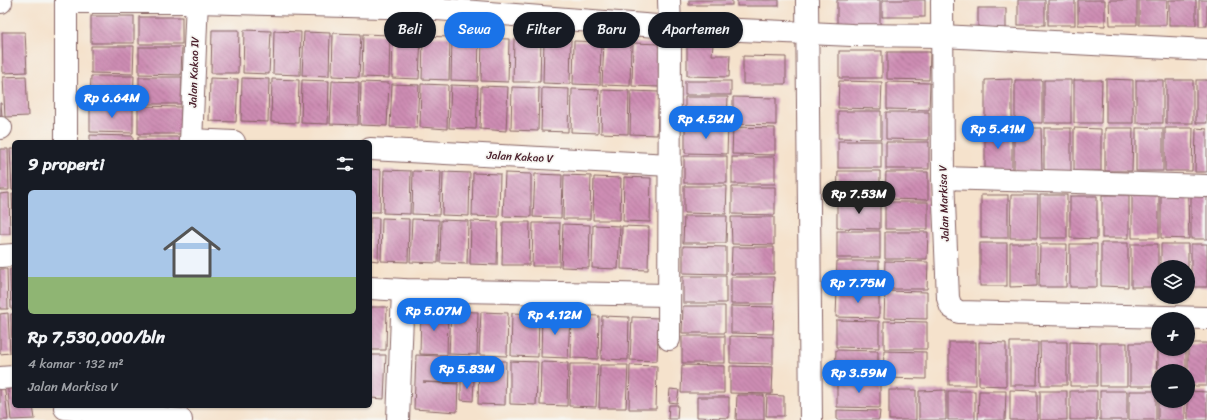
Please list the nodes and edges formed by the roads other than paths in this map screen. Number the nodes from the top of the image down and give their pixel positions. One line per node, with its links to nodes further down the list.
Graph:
1 (669, 0): 7 (street)
2 (807, 0): 10 (street)
3 (942, 0): 11 (street, Jalan Markisa V)
4 (66, 1): 5 (street); 14 (street)
5 (197, 1): 6 (street); 15 (street, Jalan Kakao IV)
6 (424, 4): 8 (street)
7 (669, 12)
8 (648, 25)
9 (743, 30): 10 (street)
10 (807, 33): 11 (street); 34 (street)
11 (942, 36): 13 (street); 18 (street, Jalan Markisa V)
12 (670, 48): 17 (street)
13 (1207, 50)
14 (66, 140)
15 (191, 140)
16 (372, 149): 17 (street, Jalan Kakao V)
17 (670, 165): 24 (street)
18 (943, 178): 19 (street); 25 (street, Jalan Markisa V)
19 (1207, 186)
20 (12, 255): 21 (street)
21 (0, 256)
22 (372, 288): 23 (street)
23 (403, 290): 24 (street); 32 (street)
24 (669, 296): 26 (street)
25 (1207, 318)
26 (668, 339)
27 (12, 377): 28 (street)
28 (0, 378)
29 (66, 412): 30 (street)
30 (181, 420)
31 (393, 420): 32 (street)
32 (398, 420): 33 (street)
33 (402, 420)
34 (811, 420)

